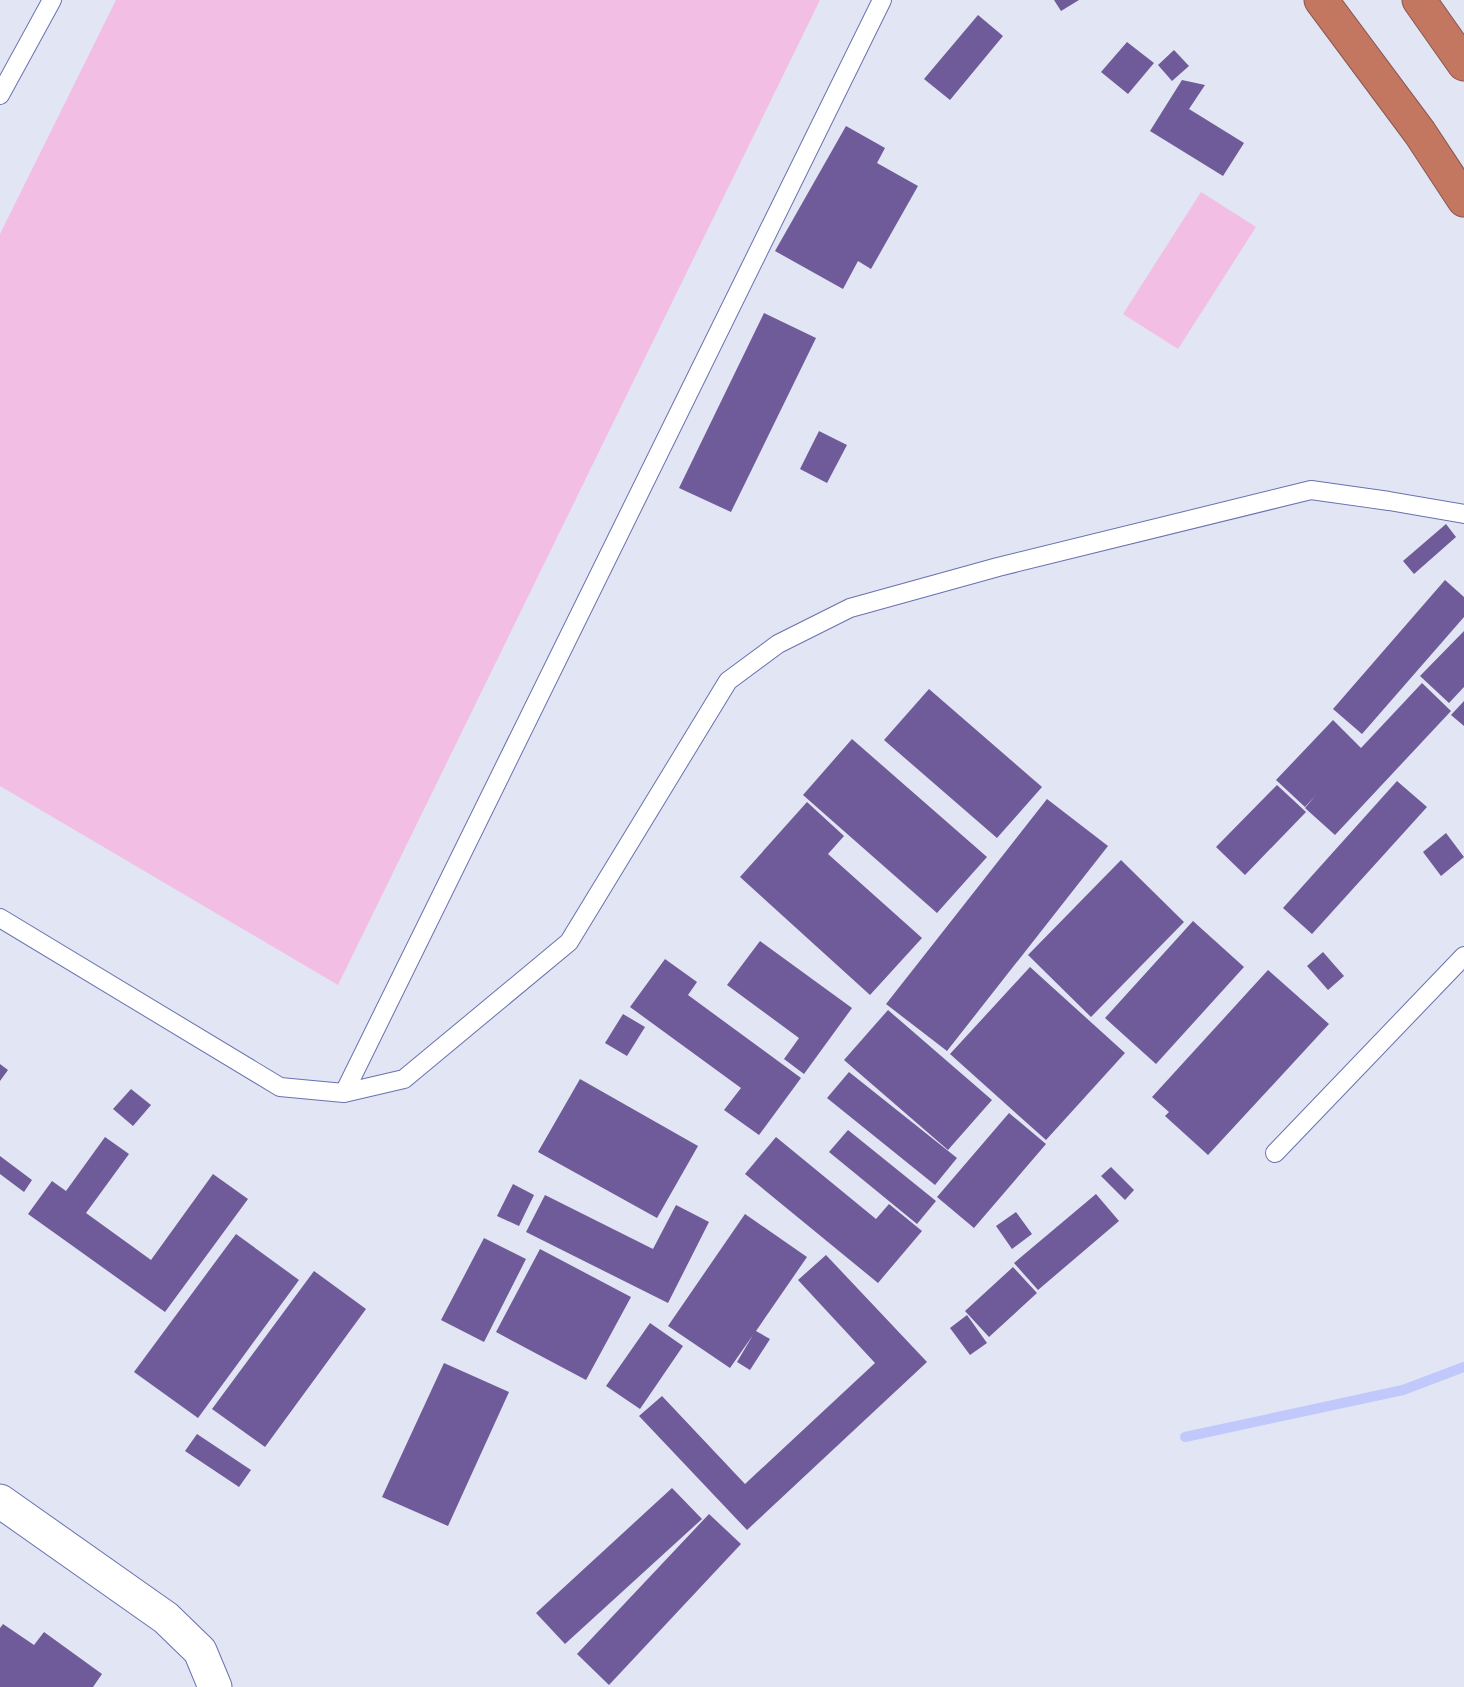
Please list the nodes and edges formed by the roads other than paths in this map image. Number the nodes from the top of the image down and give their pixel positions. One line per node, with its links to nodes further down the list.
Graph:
1 (52, 0): 6 (lane)
2 (882, 0): 11 (lane)
3 (1321, 0): 7 (highway)
4 (1419, 0): 5 (highway)
5 (1464, 64)
6 (0, 95)
7 (1464, 200)
8 (1464, 514): 11 (lane)
9 (0, 918): 11 (lane)
10 (1464, 956): 12 (lane)
11 (344, 1093)
12 (1275, 1153)
13 (0, 1501): 14 (street)
14 (215, 1687)

